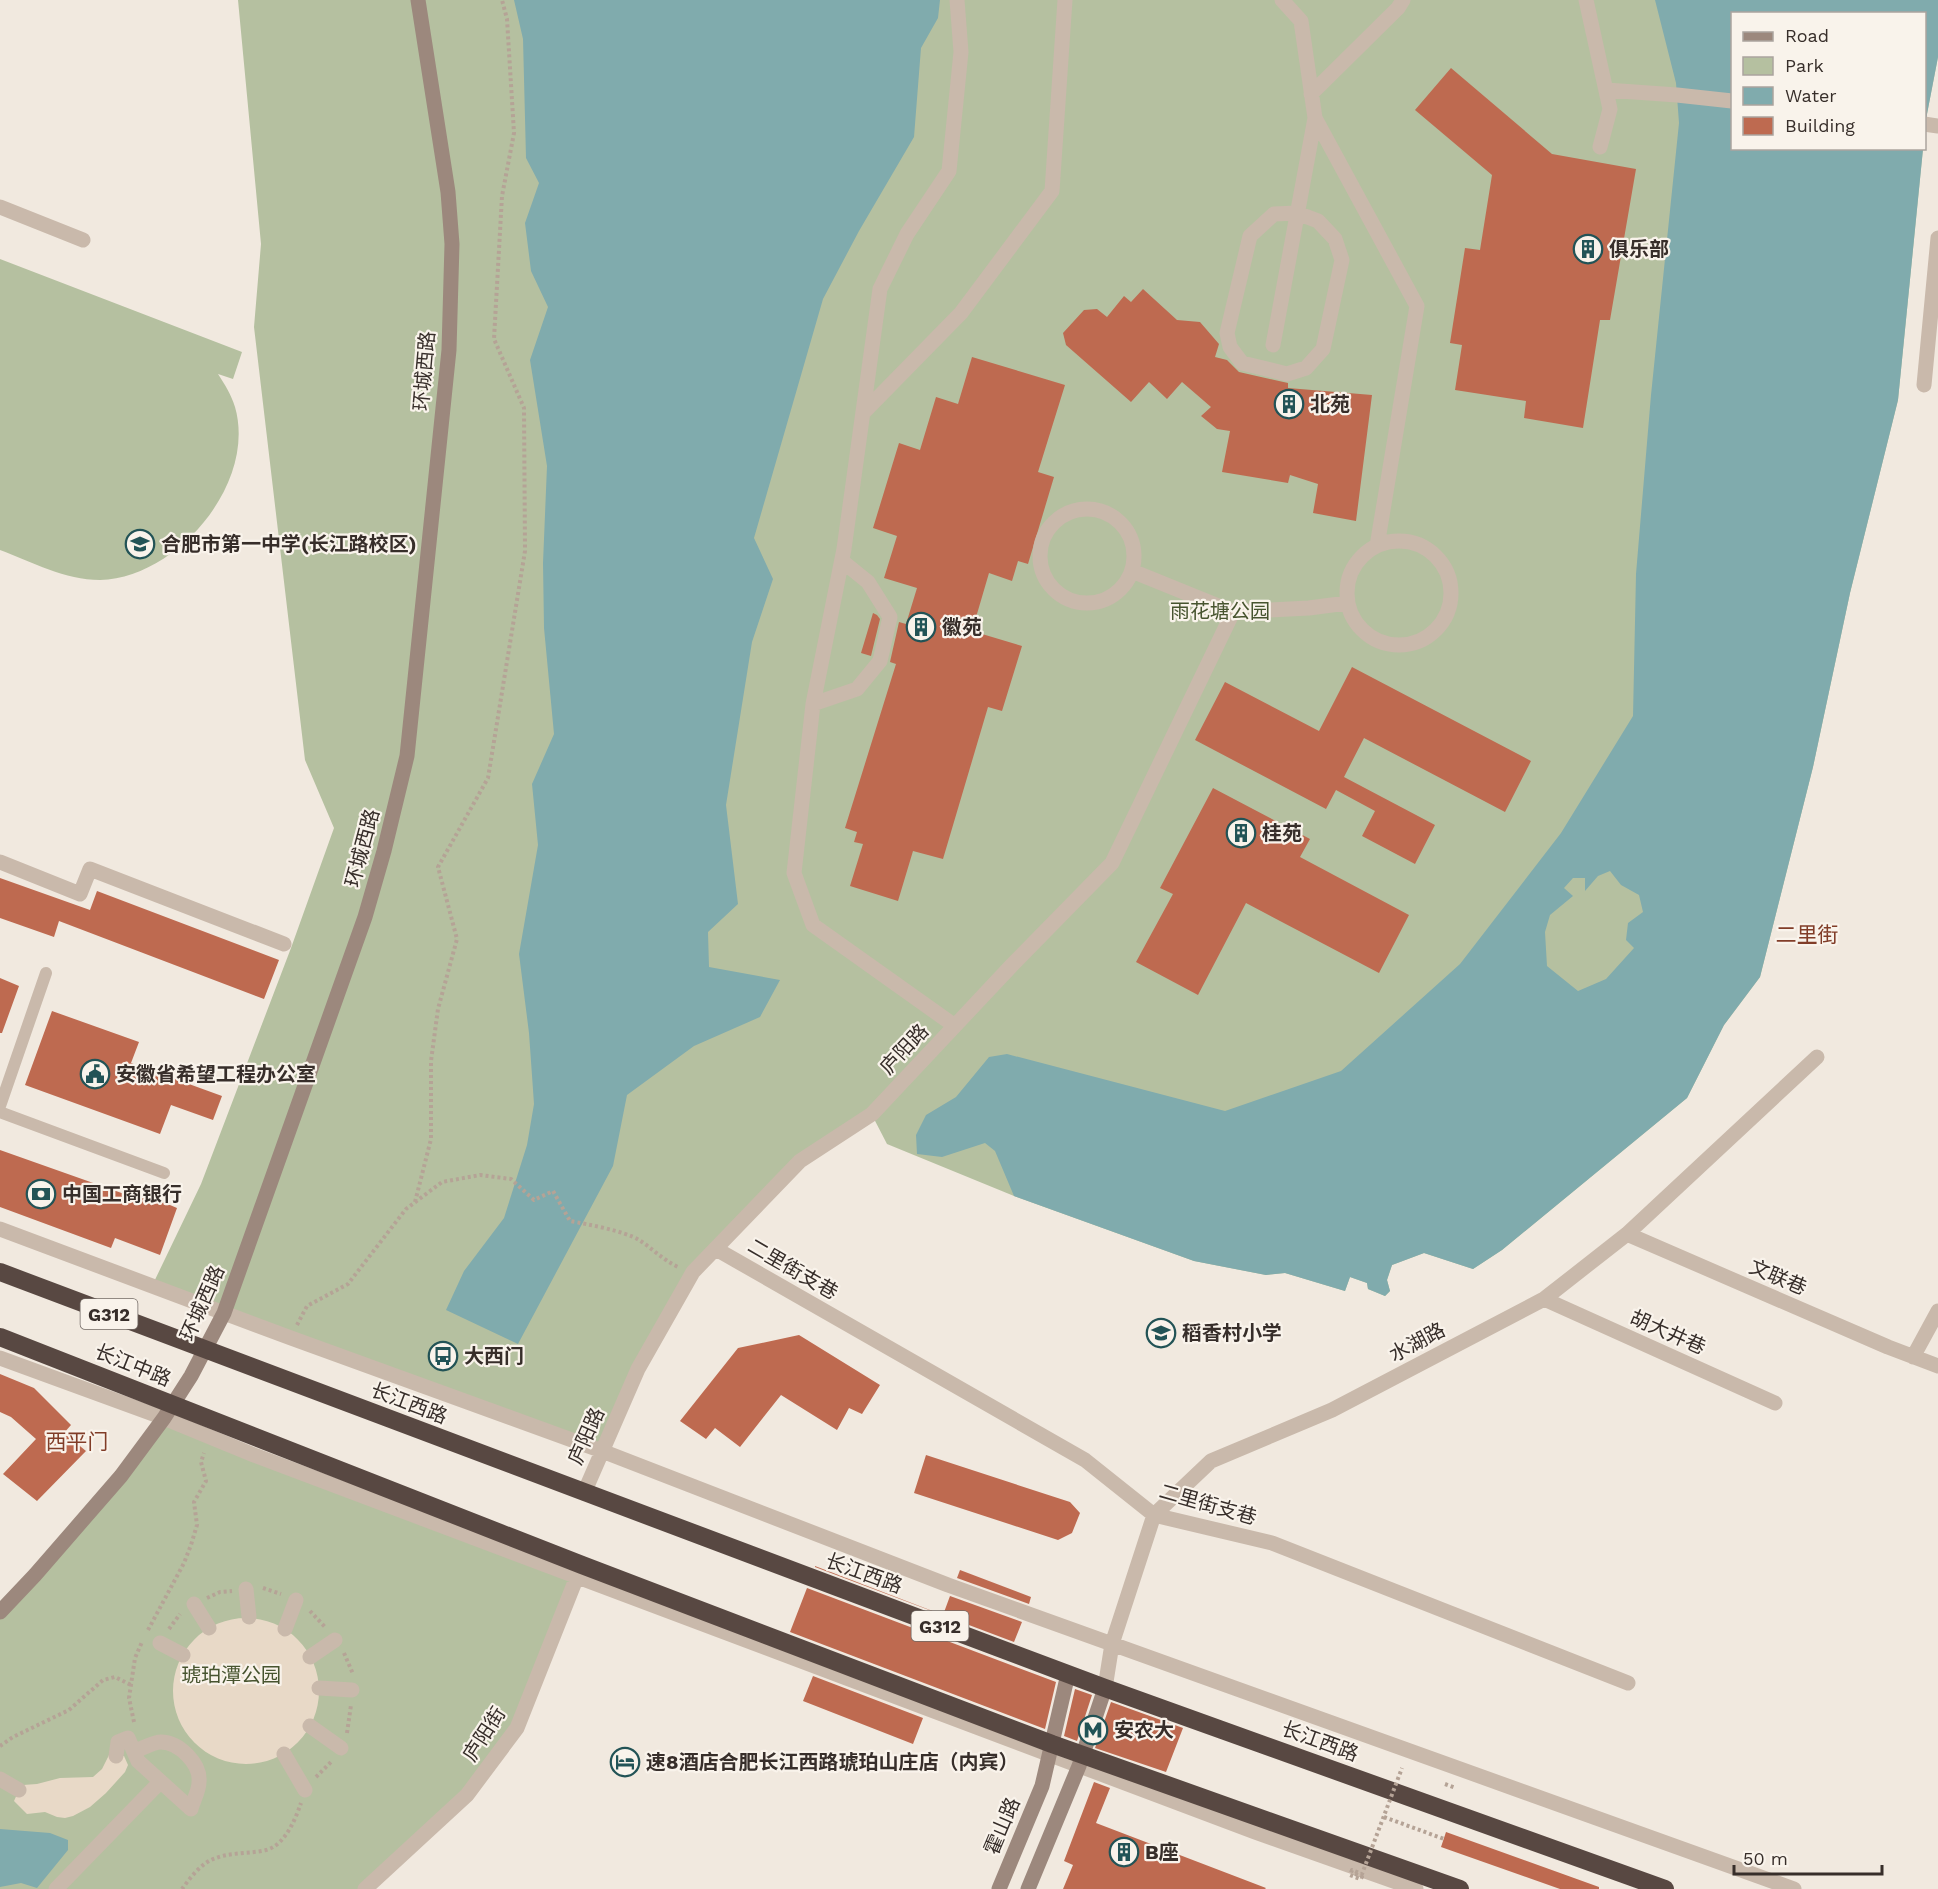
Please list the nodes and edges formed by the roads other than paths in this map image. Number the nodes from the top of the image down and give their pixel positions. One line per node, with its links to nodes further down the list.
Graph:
1 (418, 0): 39 (street, 环城西路)
2 (957, 0): 18 (street)
3 (1065, 0): 18 (street)
4 (1282, 0): 8 (street)
5 (1403, 0): 8 (street)
6 (1586, 0): 7 (street)
7 (1605, 90): 9 (street); 11 (street)
8 (1311, 94): 10 (street)
9 (1731, 101)
10 (1315, 118): 13 (street); 19 (street)
11 (1600, 147)
12 (0, 207): 15 (street)
13 (1297, 213): 13 (street); 16 (street)
14 (1938, 238): 17 (street)
15 (83, 240)
16 (1273, 345)
17 (1924, 385)
18 (864, 412): 20 (street)
19 (1377, 546): 22 (street); 22 (street)
20 (842, 561): 24 (street); 24 (street)
21 (1132, 571): 21 (street); 23 (street)
22 (1347, 603): 23 (street)
23 (1233, 612): 28 (street, 庐阳路)
24 (813, 704): 28 (street)
25 (0, 862): 26 (street)
26 (284, 944)
27 (46, 973): 30 (lane)
28 (955, 1026): 35 (street, 庐阳路)
29 (1817, 1057): 34 (street, 水湖路)
30 (0, 1106)
31 (0, 1112): 32 (lane)
32 (164, 1173)
33 (0, 1229): 39 (street)
34 (1627, 1234): 37 (street, 水湖路); 42 (street, 文联巷)
35 (716, 1249): 47 (street, 庐阳路); 49 (street, 二里街支巷)
36 (0, 1272): 41 (highway, 长江中路 / G312)
37 (1544, 1299): 45 (street, 胡大井巷); 49 (street, 水湖路)
38 (1938, 1311): 42 (street)
39 (224, 1313): 41 (street, 环城西路); 47 (street)
40 (0, 1337): 46 (highway, 长江中路)
41 (211, 1352): 46 (street, 环城西路); 48 (highway, 长江西路 / G312)
42 (1913, 1357): 44 (street, 文联巷)
43 (0, 1358): 46 (street)
44 (1938, 1366)
45 (1775, 1403)
46 (173, 1411): 50 (highway); 50 (street); 54 (street, 环城西路)
47 (602, 1451): 48 (street, 庐阳路); 60 (street)
48 (584, 1493): 63 (highway, 长江西路 / G312)
49 (1154, 1515): 60 (street, 水湖路); 64 (street, 二里街支巷)
50 (580, 1570): 70 (highway); 80 (street, 庐阳街)
51 (246, 1589): 55 (street)
52 (296, 1600): 57 (street)
53 (194, 1604): 56 (street)
54 (0, 1612)
55 (249, 1617)
56 (209, 1628)
57 (285, 1629)
58 (335, 1640): 62 (street)
59 (160, 1643): 61 (street)
60 (1112, 1644): 66 (street, 水湖路); 86 (street)
61 (183, 1655)
62 (310, 1656)
63 (1068, 1674): 66 (highway, 长江西路 / G312); 70 (street, 霍山路)
64 (1628, 1683)
65 (319, 1688): 67 (street)
66 (1105, 1688): 74 (street); 85 (highway, 长江西路 / G312)
67 (352, 1690)
68 (310, 1726): 69 (street)
69 (341, 1748)
70 (1050, 1749): 74 (highway); 81 (street, 霍山路)
71 (139, 1750): 73 (street); 76 (street); 76 (street)
72 (284, 1754): 78 (street)
73 (116, 1756)
74 (1081, 1761): 82 (street); 83 (street); 84 (highway)
75 (0, 1779): 77 (street)
76 (160, 1782): 79 (street)
77 (19, 1790)
78 (305, 1790)
79 (56, 1889)
80 (365, 1889)
81 (999, 1889)
82 (1028, 1889)
83 (1416, 1889)
84 (1460, 1889)
85 (1665, 1889)
86 (1794, 1889)

